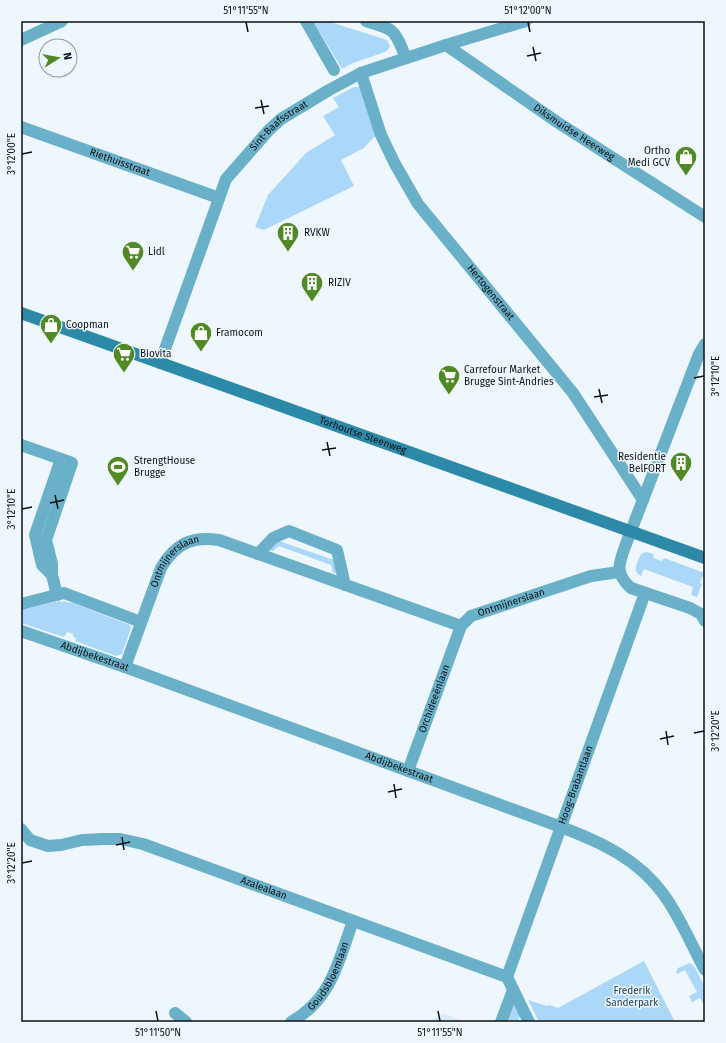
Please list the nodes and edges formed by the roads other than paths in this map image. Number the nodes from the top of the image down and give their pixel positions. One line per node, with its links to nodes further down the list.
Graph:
1 (62, 21): 5 (street)
2 (306, 21): 8 (street)
3 (366, 21): 7 (street)
4 (526, 21): 6 (street, Sint-Baafsstraat)
5 (21, 40)
6 (446, 45): 7 (street, Sint-Baafsstraat); 12 (street, Diksmuidse Heerweg)
7 (406, 58): 9 (street, Sint-Baafsstraat)
8 (334, 70)
9 (361, 73): 11 (street, Sint-Baafsstraat); 17 (street, Hertogenstraat)
10 (21, 127): 11 (street, Riethuisstraat)
11 (219, 198): 15 (street, Sint-Baafsstraat)
12 (705, 217)
13 (21, 314): 15 (main road, Torhoutse Steenweg)
14 (704, 347): 17 (street)
15 (160, 363): 18 (main road, Torhoutse Steenweg)
16 (21, 445): 24 (street)
17 (643, 500): 18 (street)
18 (631, 531): 20 (main road, Torhoutse Steenweg); 21 (street)
19 (258, 554): 22 (street, Ontmijnerslaan); 22 (street); 27 (street, Ontmijnerslaan)
20 (705, 558)
21 (619, 572): 23 (street); 28 (street, Ontmijnerslaan)
22 (345, 585): 28 (street, Ontmijnerslaan)
23 (645, 593): 26 (street); 34 (street, Hoog-Brabantlaan)
24 (57, 594): 25 (street); 27 (street)
25 (21, 604)
26 (705, 621)
27 (141, 622): 32 (street, Ontmijnerslaan)
28 (460, 626): 33 (street, Orchideeënlaan)
29 (21, 631): 30 (street, Abdijbekestraat)
30 (38, 636): 31 (street); 32 (street, Abdijbekestraat)
31 (21, 641)
32 (125, 667): 33 (street, Abdijbekestraat)
33 (408, 771): 34 (street, Abdijbekestraat)
34 (561, 827): 37 (street, Abdijbekestraat); 38 (street, Hoog-Brabantlaan)
35 (21, 829): 36 (street, Azalealaan)
36 (353, 921): 38 (street, Azalealaan); 42 (street, Goudsbloemlaan)
37 (705, 970)
38 (507, 977): 39 (street)
39 (513, 990): 43 (street); 44 (street)
40 (175, 1014): 41 (street)
41 (186, 1022)
42 (291, 1022)
43 (501, 1022)
44 (529, 1022)

